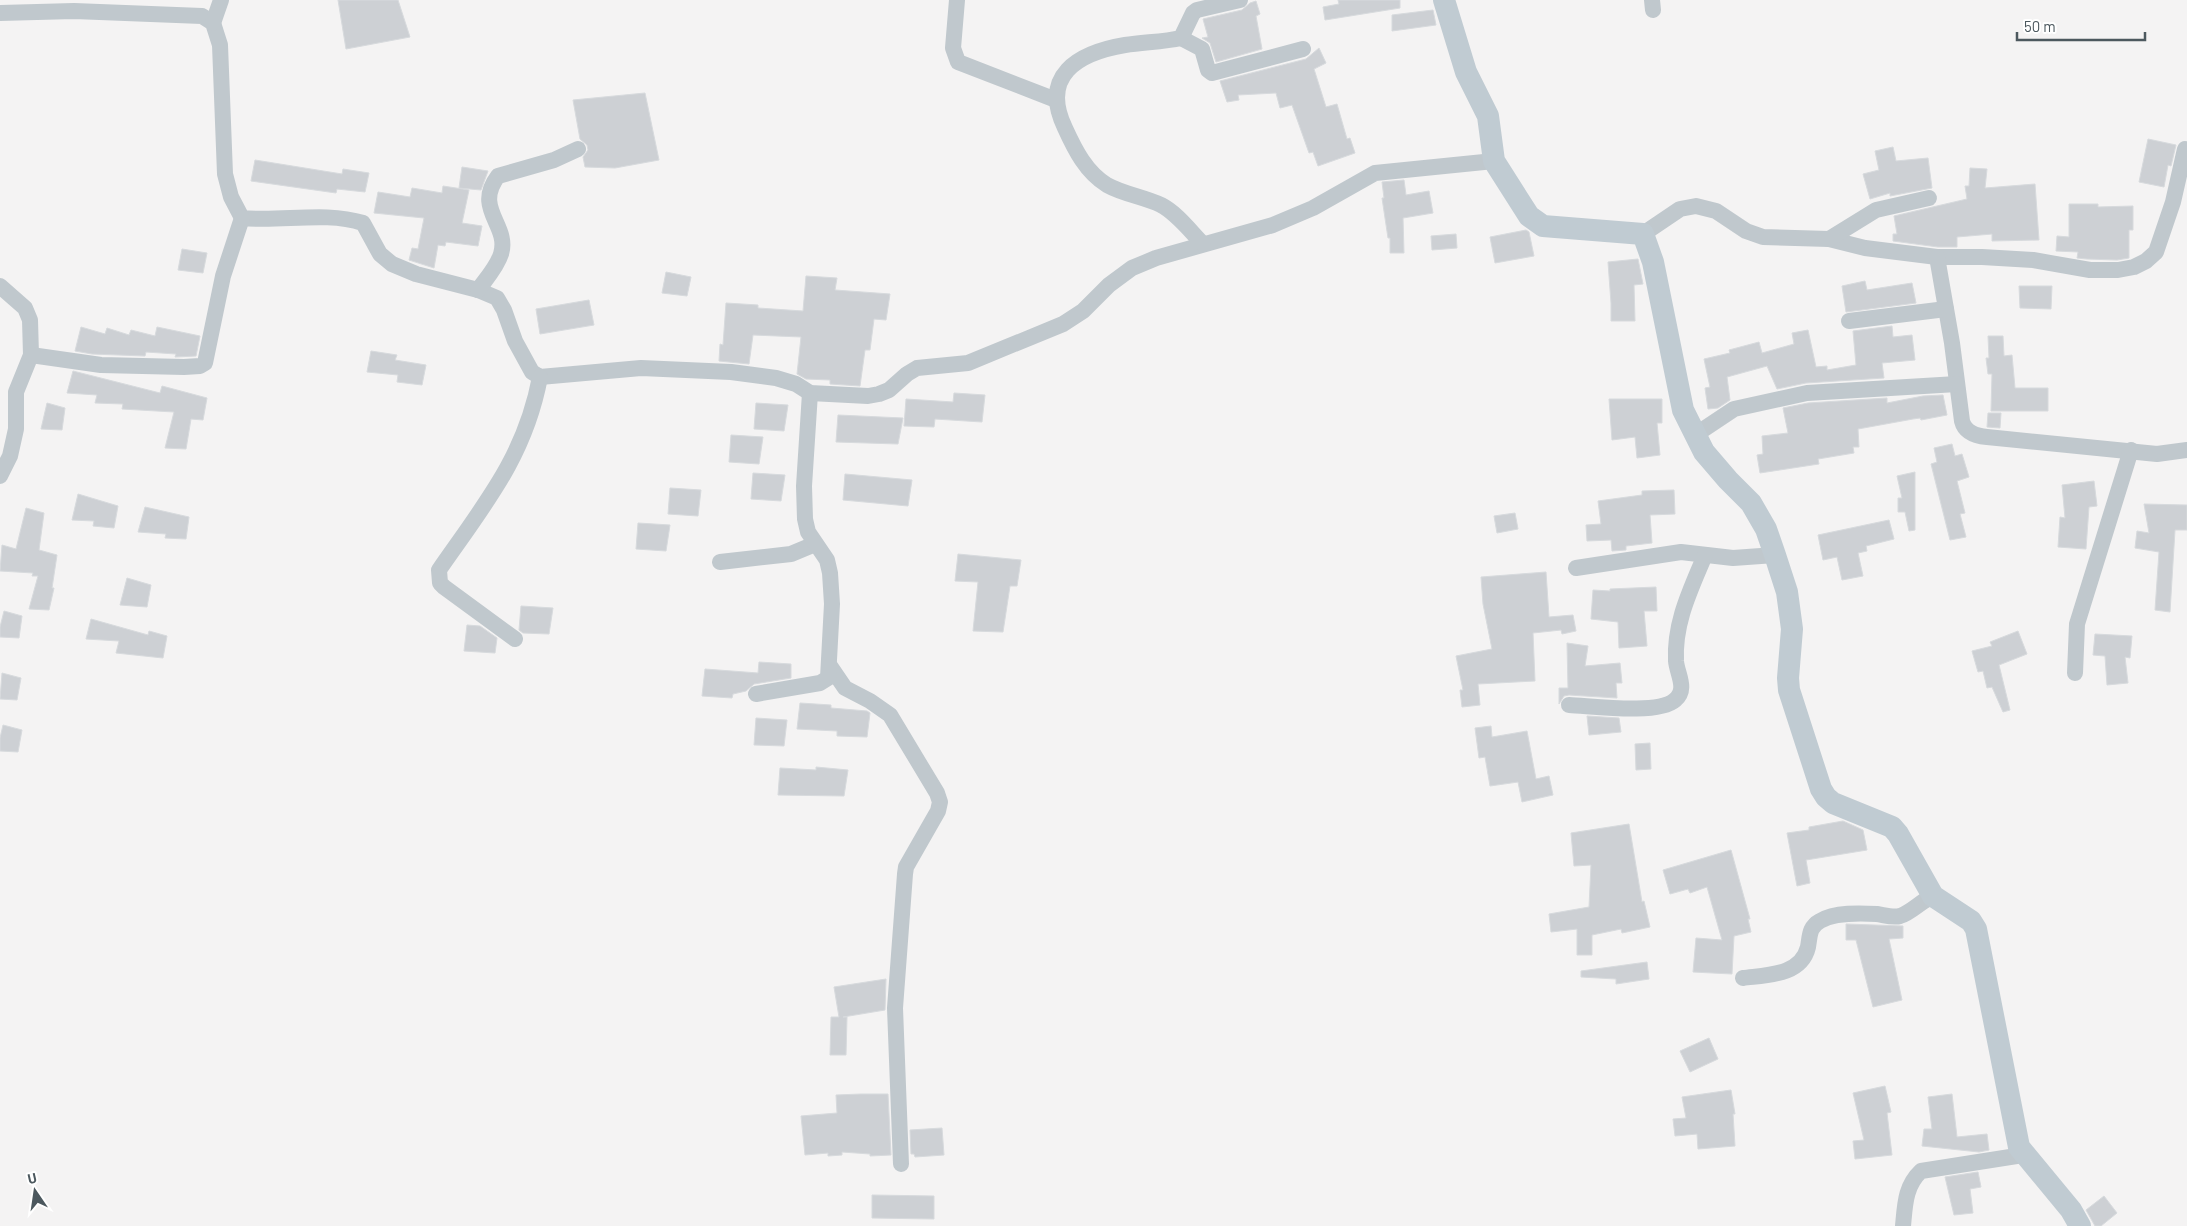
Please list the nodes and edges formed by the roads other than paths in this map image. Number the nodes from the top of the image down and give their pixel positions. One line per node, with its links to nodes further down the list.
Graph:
1 (221, 0): 6 (street)
2 (957, 0): 9 (street)
3 (1240, 0): 7 (street)
4 (1444, 0): 12 (street)
5 (0, 11): 6 (street)
6 (213, 23): 14 (street)
7 (1181, 38): 8 (street); 9 (street)
8 (1303, 49)
9 (1056, 100): 17 (street)
10 (2185, 149): 18 (street)
11 (578, 150): 20 (street)
12 (1494, 161): 15 (street); 17 (street)
13 (1929, 198): 16 (street)
14 (242, 218): 20 (street); 23 (street)
15 (1643, 234): 16 (street); 27 (street)
16 (1829, 239): 18 (street)
17 (1203, 244): 26 (street)
18 (1937, 257): 21 (street)
19 (0, 286): 23 (street)
20 (478, 290): 24 (street)
21 (1946, 309): 22 (street); 25 (street)
22 (1849, 321)
23 (31, 355): 30 (street)
24 (540, 377): 26 (street); 36 (street)
25 (1957, 384): 27 (street); 28 (street)
26 (810, 393): 31 (street)
27 (1695, 435): 33 (street)
28 (2131, 450): 29 (street); 38 (street)
29 (2187, 450)
30 (0, 476)
31 (815, 544): 34 (street); 37 (street)
32 (1705, 554): 33 (street); 35 (street); 40 (street)
33 (1775, 555): 41 (street)
34 (720, 562)
35 (1576, 568)
36 (515, 638)
37 (830, 666): 39 (street); 44 (street)
38 (2075, 673)
39 (756, 694)
40 (1569, 705)
41 (1933, 896): 42 (street); 43 (street)
42 (1743, 978)
43 (2023, 1154): 45 (street); 46 (street)
44 (901, 1164)
45 (1903, 1226)
46 (2080, 1226)

